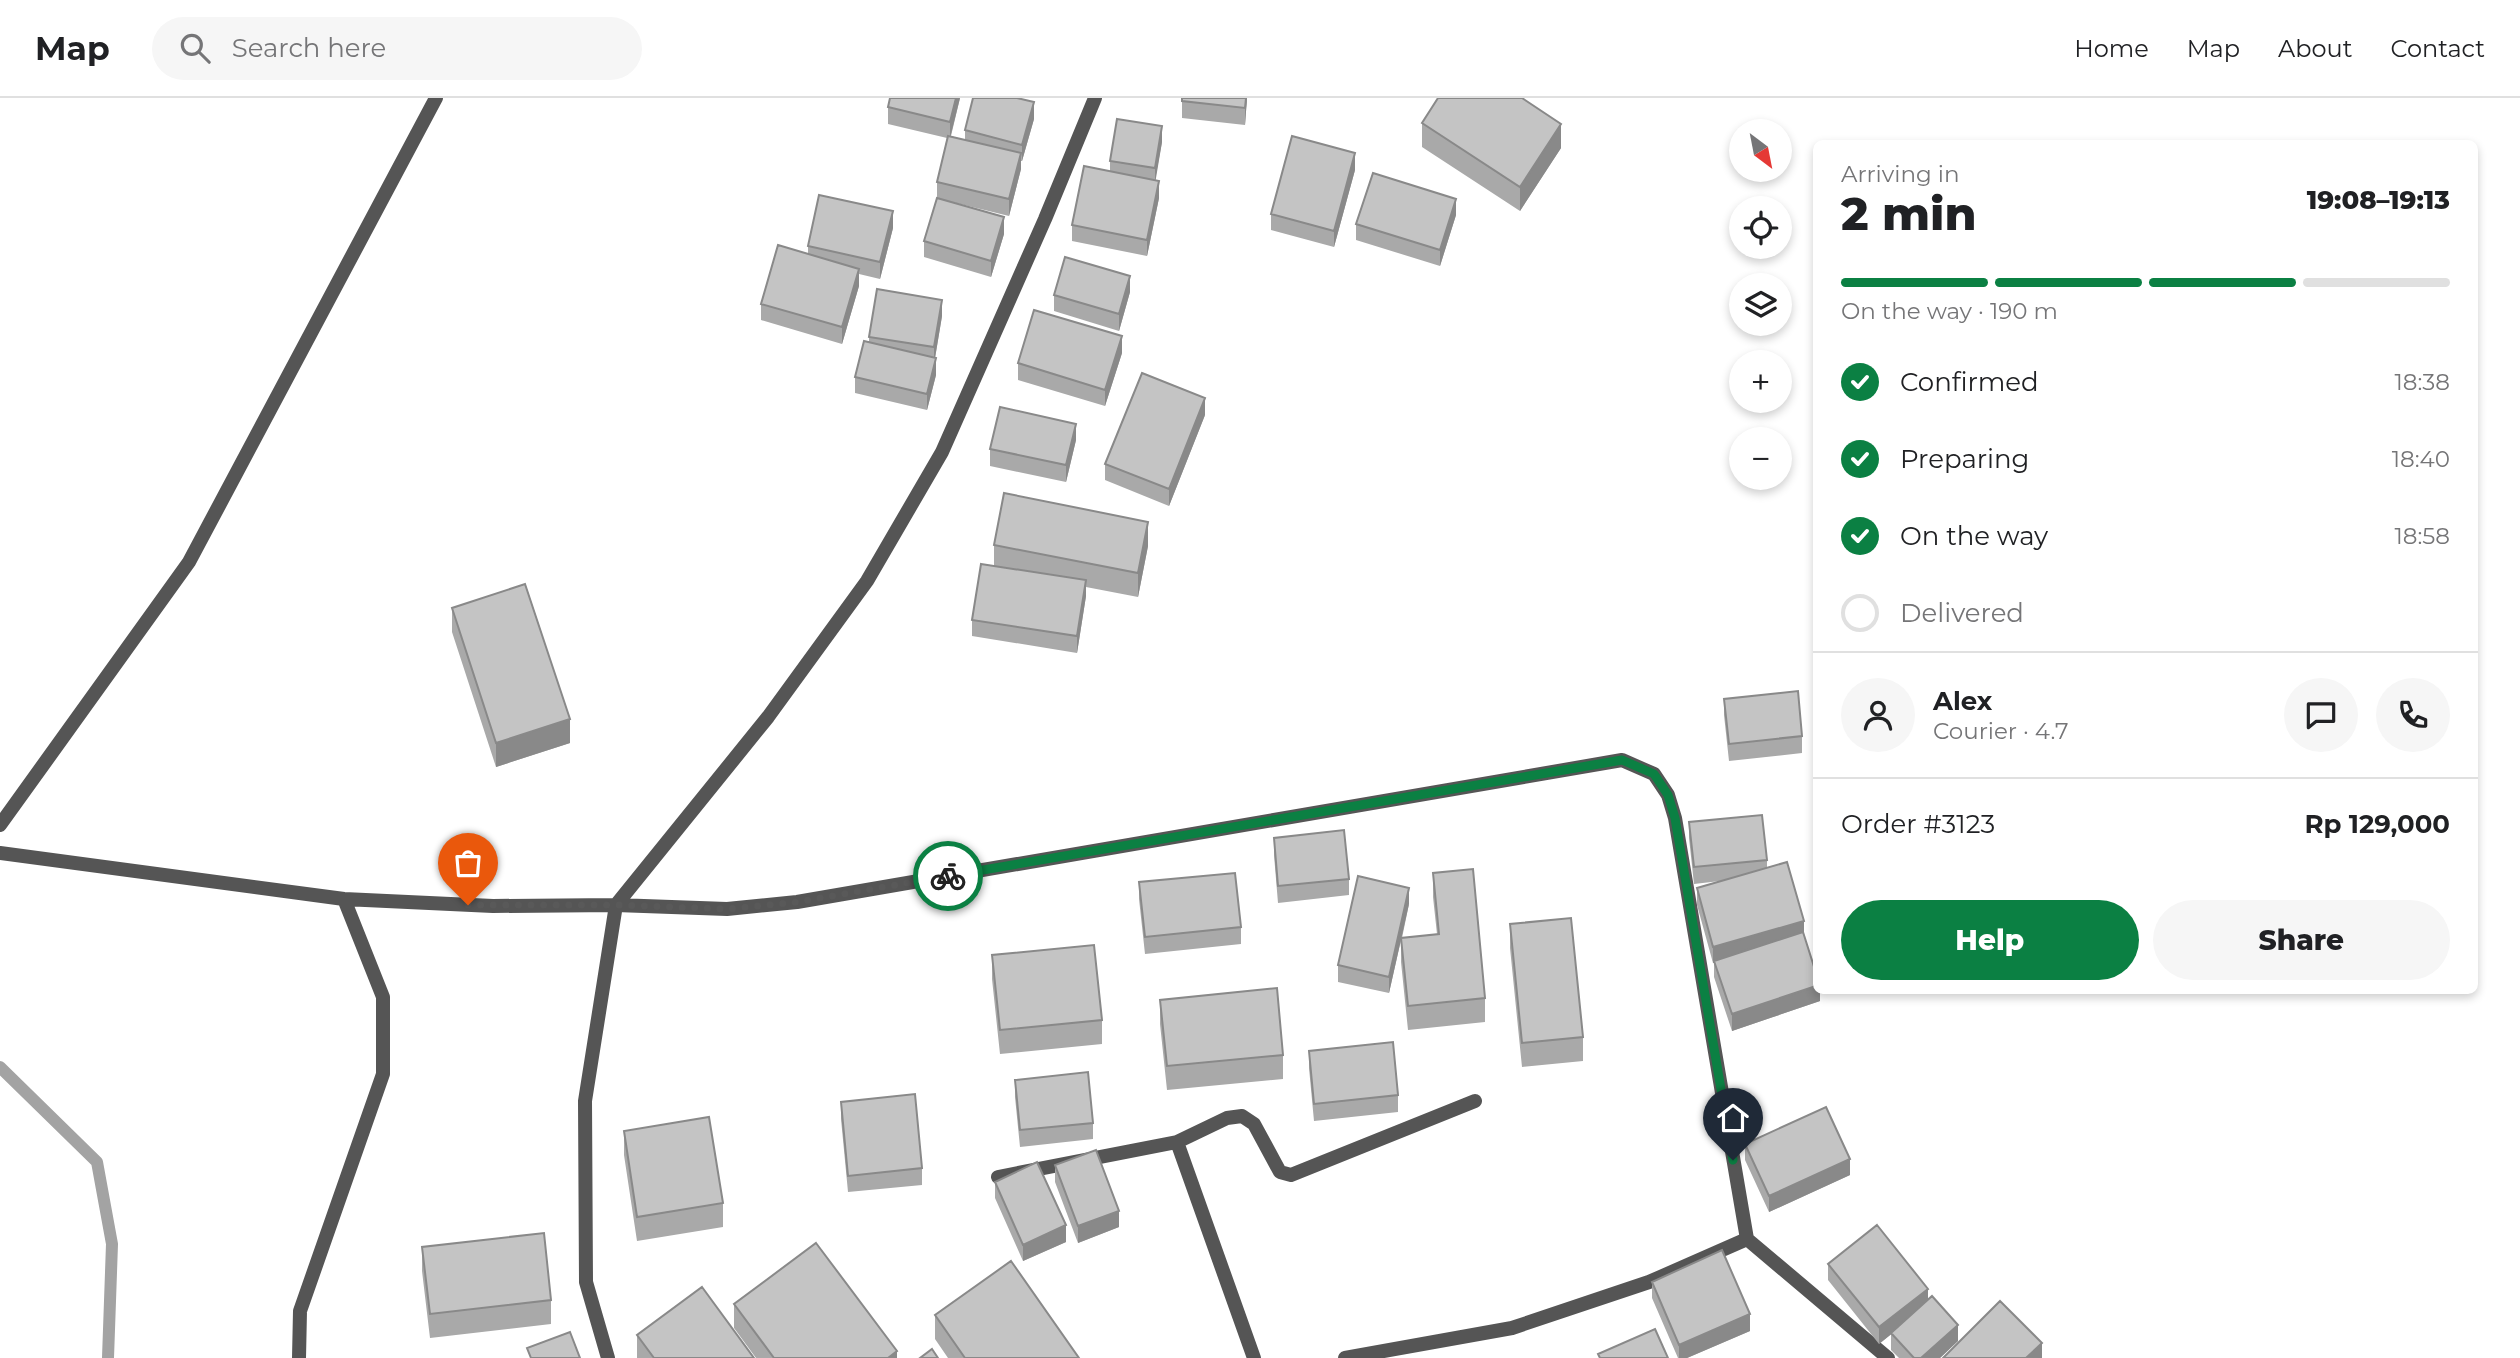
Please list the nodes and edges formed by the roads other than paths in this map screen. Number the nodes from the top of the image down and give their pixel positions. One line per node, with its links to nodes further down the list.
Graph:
1 (436, 98): 3 (street)
2 (1095, 98): 6 (street)
3 (0, 825)
4 (0, 853): 5 (street)
5 (344, 899): 6 (street); 11 (street)
6 (616, 905): 10 (street); 12 (street)
7 (1475, 1101): 8 (street)
8 (1177, 1142): 9 (street); 13 (street)
9 (998, 1177)
10 (1747, 1239): 14 (street); 15 (street)
11 (299, 1358)
12 (608, 1358)
13 (1254, 1358)
14 (1345, 1358)
15 (1888, 1358)

